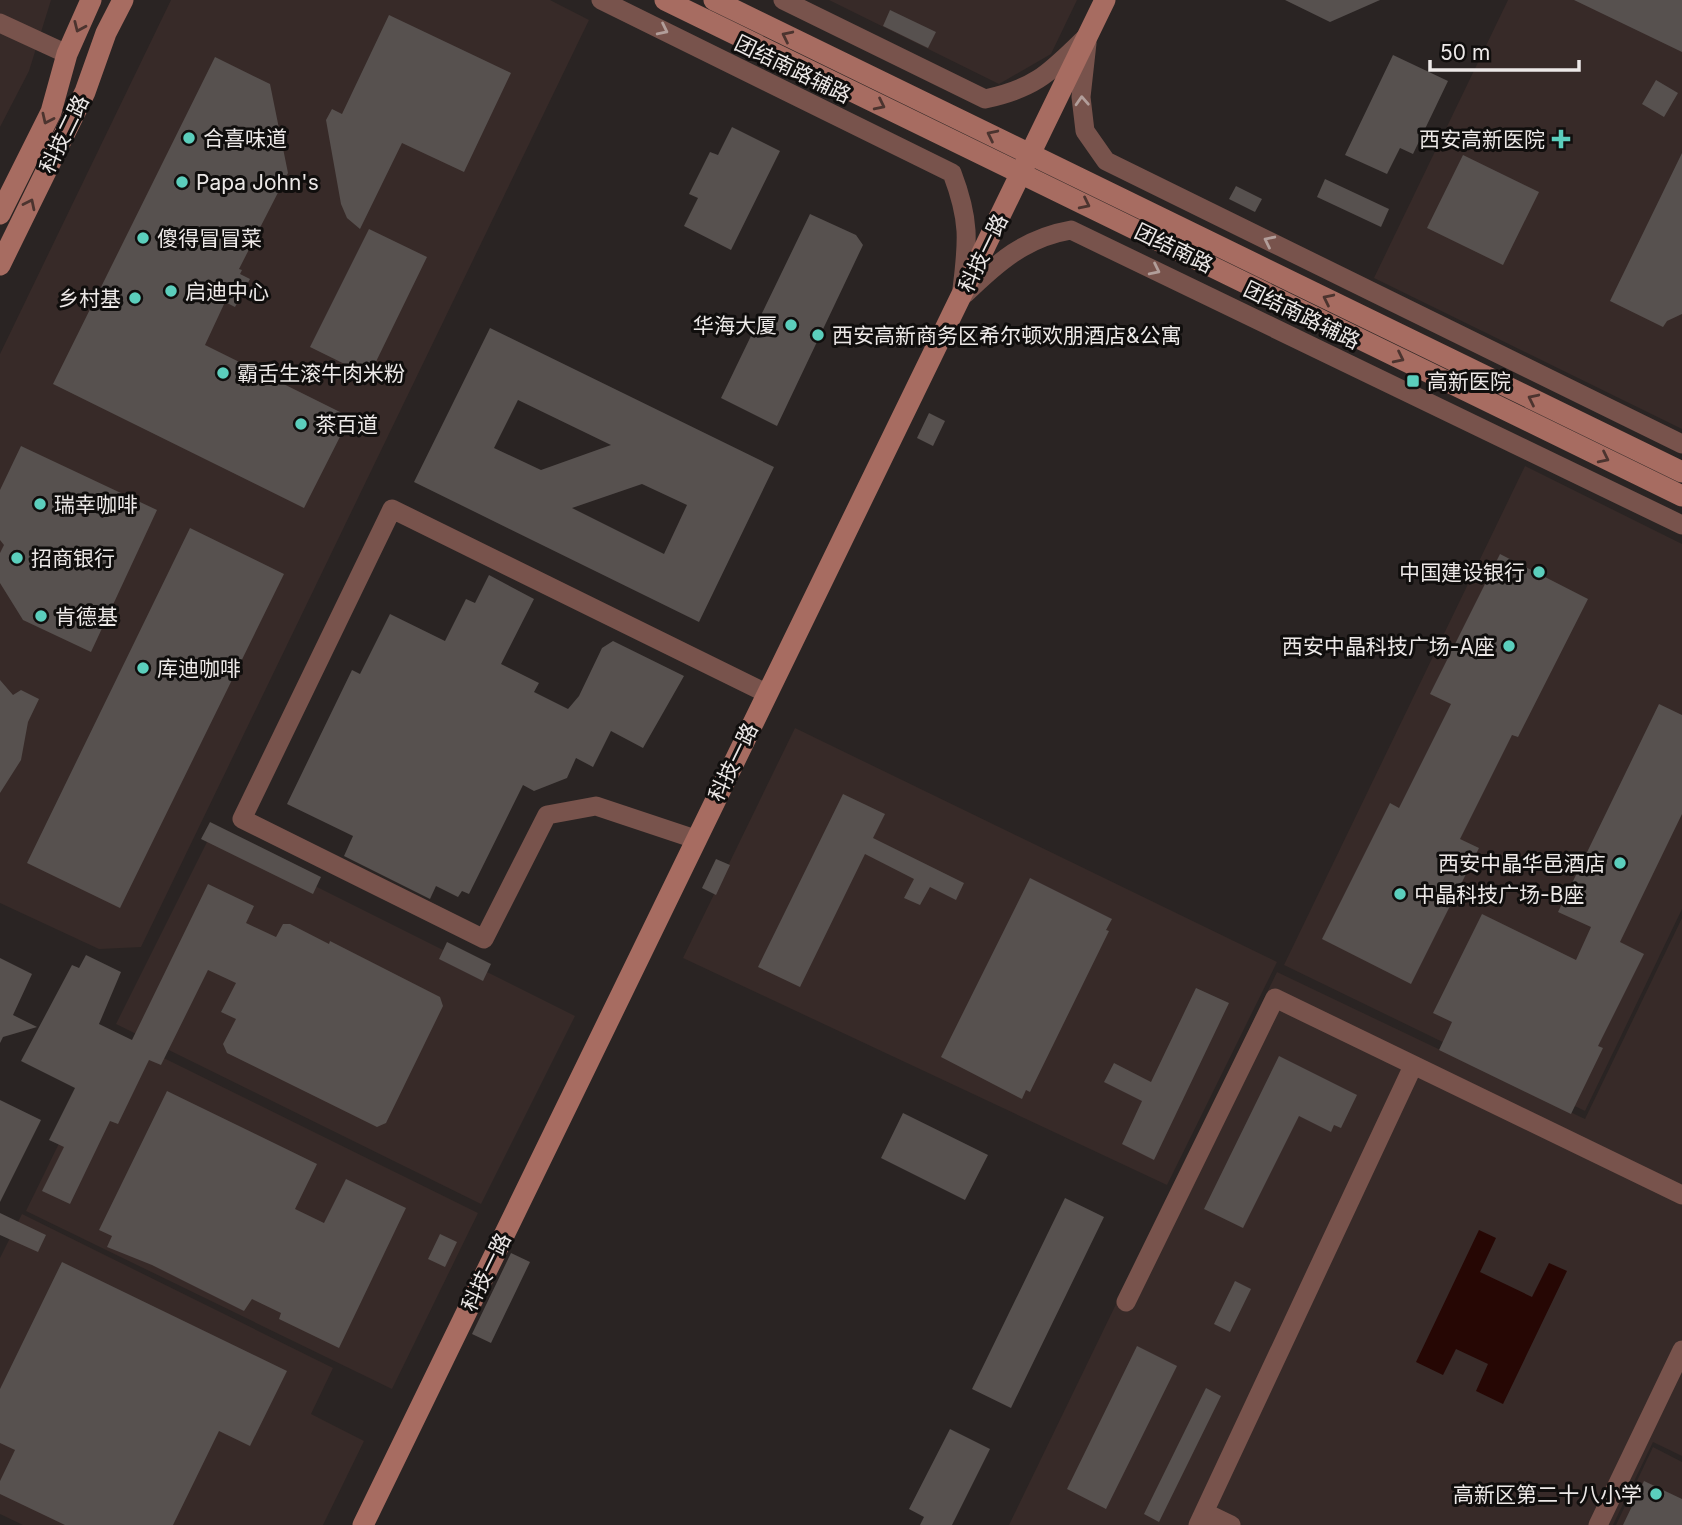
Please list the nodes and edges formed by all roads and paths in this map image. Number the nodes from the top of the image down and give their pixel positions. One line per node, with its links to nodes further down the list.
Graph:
1 (91, 0): 10 (main road, 科技二路, one-way to 10)
2 (123, 0): 13 (main road, 科技二路, one-way to 2)
3 (601, 0): 14 (street, 团结南路辅路, one-way to 14)
4 (665, 0): 11 (main road, 团结南路, one-way to 11)
5 (714, 0): 11 (main road, 团结南路, one-way to 5)
6 (783, 0): 9 (street)
7 (1105, 0): 9 (main road, 科技一路)
8 (0, 23): 10 (street)
9 (1088, 35): 11 (main road, 科技一路); 15 (street, one-way to 9)
10 (67, 54): 12 (main road, 科技二路, one-way to 12)
11 (1026, 163): 14 (main road, 科技一路); 16 (main road, 团结南路, one-way to 11); 17 (main road, 团结南路, one-way to 17)
12 (0, 214)
13 (0, 265)
14 (961, 297): 18 (street, 团结南路辅路, one-way to 18); 19 (main road, 科技一路)
15 (1682, 444)
16 (1682, 472)
17 (1682, 496)
18 (1682, 525)
19 (766, 693): 20 (main road, 科技一路); 20 (street)
20 (695, 839): 26 (main road, 科技一路)
21 (1413, 1066): 22 (street); 23 (street); 25 (street)
22 (1682, 1195)
23 (1126, 1303)
24 (1682, 1350): 28 (street)
25 (1201, 1518): 27 (street)
26 (363, 1525)
27 (1231, 1525)
28 (1598, 1525)

